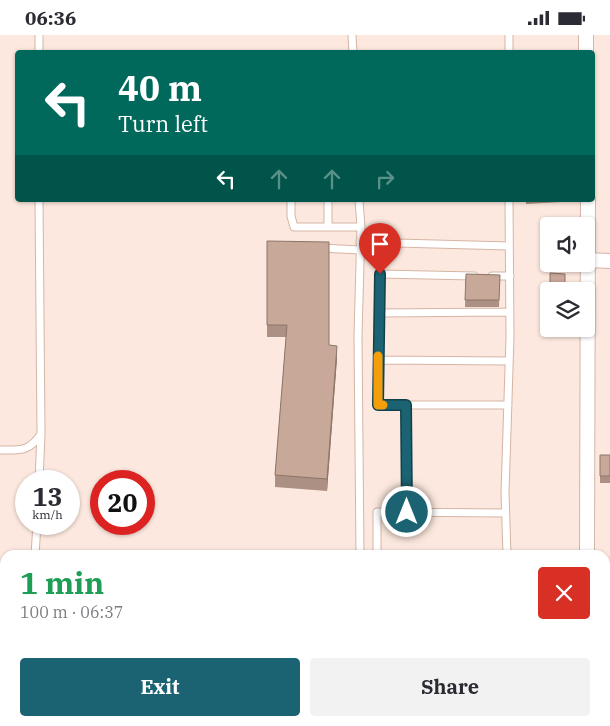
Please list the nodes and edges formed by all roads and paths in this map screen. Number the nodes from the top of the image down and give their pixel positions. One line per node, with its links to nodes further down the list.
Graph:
1 (38, 35): 5 (lane)
2 (352, 35): 6 (lane)
3 (509, 35): 7 (lane)
4 (586, 35): 8 (street)
5 (39, 50)
6 (353, 50)
7 (509, 50)
8 (586, 50)
9 (40, 202): 31 (lane)
10 (291, 202): 16 (lane)
11 (328, 202): 16 (lane)
12 (359, 202): 17 (lane)
13 (509, 202): 18 (lane)
14 (588, 202): 15 (street)
15 (588, 217)
16 (328, 227): 17 (lane)
17 (361, 227): 19 (lane)
18 (509, 245): 19 (lane); 24 (lane)
19 (360, 246): 20 (lane); 38 (lane)
20 (311, 248)
21 (595, 260): 22 (street)
22 (610, 261)
23 (589, 272): 41 (street)
24 (510, 276): 25 (lane); 26 (lane)
25 (510, 312): 26 (lane); 28 (lane)
26 (378, 313): 27 (lane)
27 (378, 360): 28 (lane); 29 (lane)
28 (509, 361): 30 (lane)
29 (406, 405): 30 (lane); 34 (lane)
30 (508, 405): 35 (lane)
31 (41, 434): 32 (lane); 33 (lane)
32 (0, 450)
33 (39, 470)
34 (407, 512): 35 (lane); 39 (lane)
35 (505, 513): 40 (lane)
36 (36, 535): 37 (lane)
37 (35, 550)
38 (360, 550)
39 (376, 550)
40 (506, 550)
41 (587, 550)

